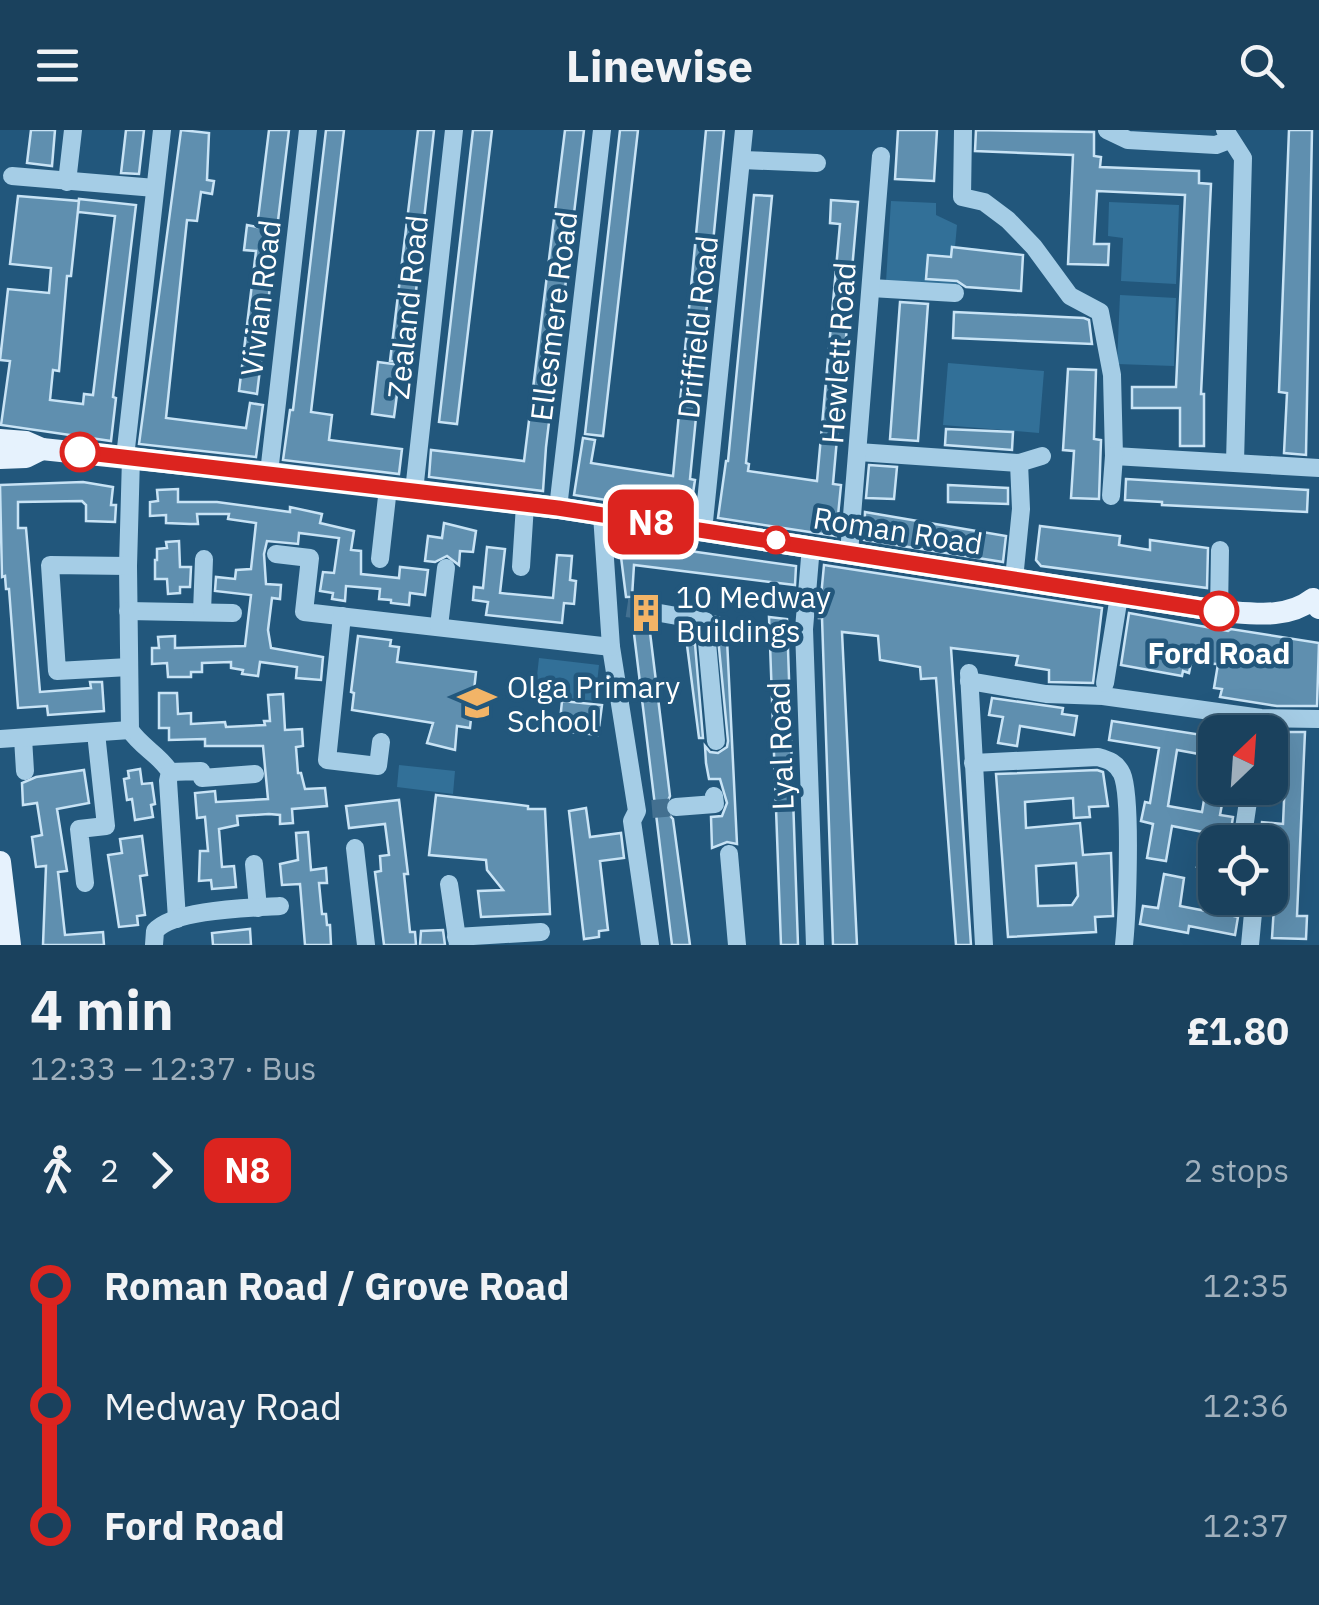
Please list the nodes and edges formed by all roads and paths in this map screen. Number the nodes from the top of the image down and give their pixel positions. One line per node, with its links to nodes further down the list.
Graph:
1 (73, 130): 14 (street)
2 (162, 130): 15 (street)
3 (308, 130): 28 (street, Vivian Road)
4 (454, 130): 30 (street, Zealand Road)
5 (602, 130): 33 (street, Ellesmere Road)
6 (744, 130): 10 (street, Driffield Road)
7 (963, 130): 22 (street)
8 (1107, 130): 9 (street)
9 (1227, 135): 25 (street)
10 (742, 160): 11 (street); 35 (street, Driffield Road)
11 (817, 163)
12 (858, 165): 16 (street, Hewlett Road)
13 (12, 176): 14 (street)
14 (68, 182): 15 (street)
15 (156, 188): 23 (street)
16 (871, 288): 17 (street); 20 (street, Hewlett Road)
17 (955, 293)
18 (0, 440): 19 (main road, Roman Road)
19 (42, 450): 23 (main road, Roman Road); 24 (main road, Roman Road)
20 (858, 452): 26 (street); 38 (street, Hewlett Road)
21 (1042, 456): 26 (street)
22 (1114, 456): 25 (street); 31 (street)
23 (128, 457): 28 (main road, Roman Road); 42 (street)
24 (0, 458)
25 (1235, 462): 27 (street)
26 (1019, 463): 45 (street)
27 (1319, 468)
28 (270, 473): 29 (main road, Roman Road)
29 (388, 488): 30 (main road, Roman Road); 41 (street)
30 (414, 491): 32 (main road, Roman Road)
31 (1111, 496)
32 (524, 505): 33 (main road, Roman Road); 43 (street)
33 (558, 508): 34 (main road, Roman Road)
34 (602, 515): 35 (main road, Roman Road); 55 (street)
35 (702, 530): 36 (main road, Roman Road)
36 (811, 546): 38 (main road, Roman Road); 90 (street, Lyal Road)
37 (1220, 550): 49 (street)
38 (850, 553): 45 (main road, Roman Road)
39 (276, 554): 53 (street)
40 (204, 559): 50 (street)
41 (380, 559)
42 (128, 566): 48 (street); 56 (street)
43 (521, 567)
44 (446, 568): 54 (street)
45 (1014, 579): 46 (main road, Roman Road)
46 (1118, 596): 49 (main road, Roman Road); 57 (street)
47 (1317, 598): 49 (main road, Roman Road)
48 (128, 611): 50 (street); 56 (street)
49 (1219, 611)
50 (202, 612): 51 (street)
51 (234, 613)
52 (660, 614): 65 (street)
53 (342, 616): 54 (street); 66 (street)
54 (439, 626): 55 (street)
55 (611, 648): 88 (street)
56 (129, 667): 61 (street)
57 (1105, 683)
58 (1206, 715): 67 (street)
59 (1319, 719): 60 (street)
60 (1288, 722)
61 (130, 730): 62 (street); 69 (street)
62 (96, 733): 63 (street); 77 (street)
63 (23, 738): 64 (street); 68 (street)
64 (0, 739)
65 (716, 741)
66 (381, 742)
67 (973, 763): 91 (street); 92 (street)
68 (25, 770)
69 (170, 772): 70 (street); 82 (street)
70 (255, 774)
71 (714, 796): 72 (street)
72 (676, 807)
73 (355, 848): 87 (street)
74 (729, 854): 89 (street)
75 (0, 862): 85 (main road)
76 (254, 864): 80 (street)
77 (84, 883)
78 (449, 884): 84 (street)
79 (280, 906): 80 (street)
80 (258, 908): 82 (street)
81 (1254, 915): 93 (street)
82 (177, 919): 86 (street)
83 (541, 932): 84 (street)
84 (457, 941)
85 (10, 945)
86 (154, 945)
87 (366, 945)
88 (650, 945)
89 (737, 945)
90 (815, 945)
91 (984, 945)
92 (1124, 945)
93 (1250, 945)

